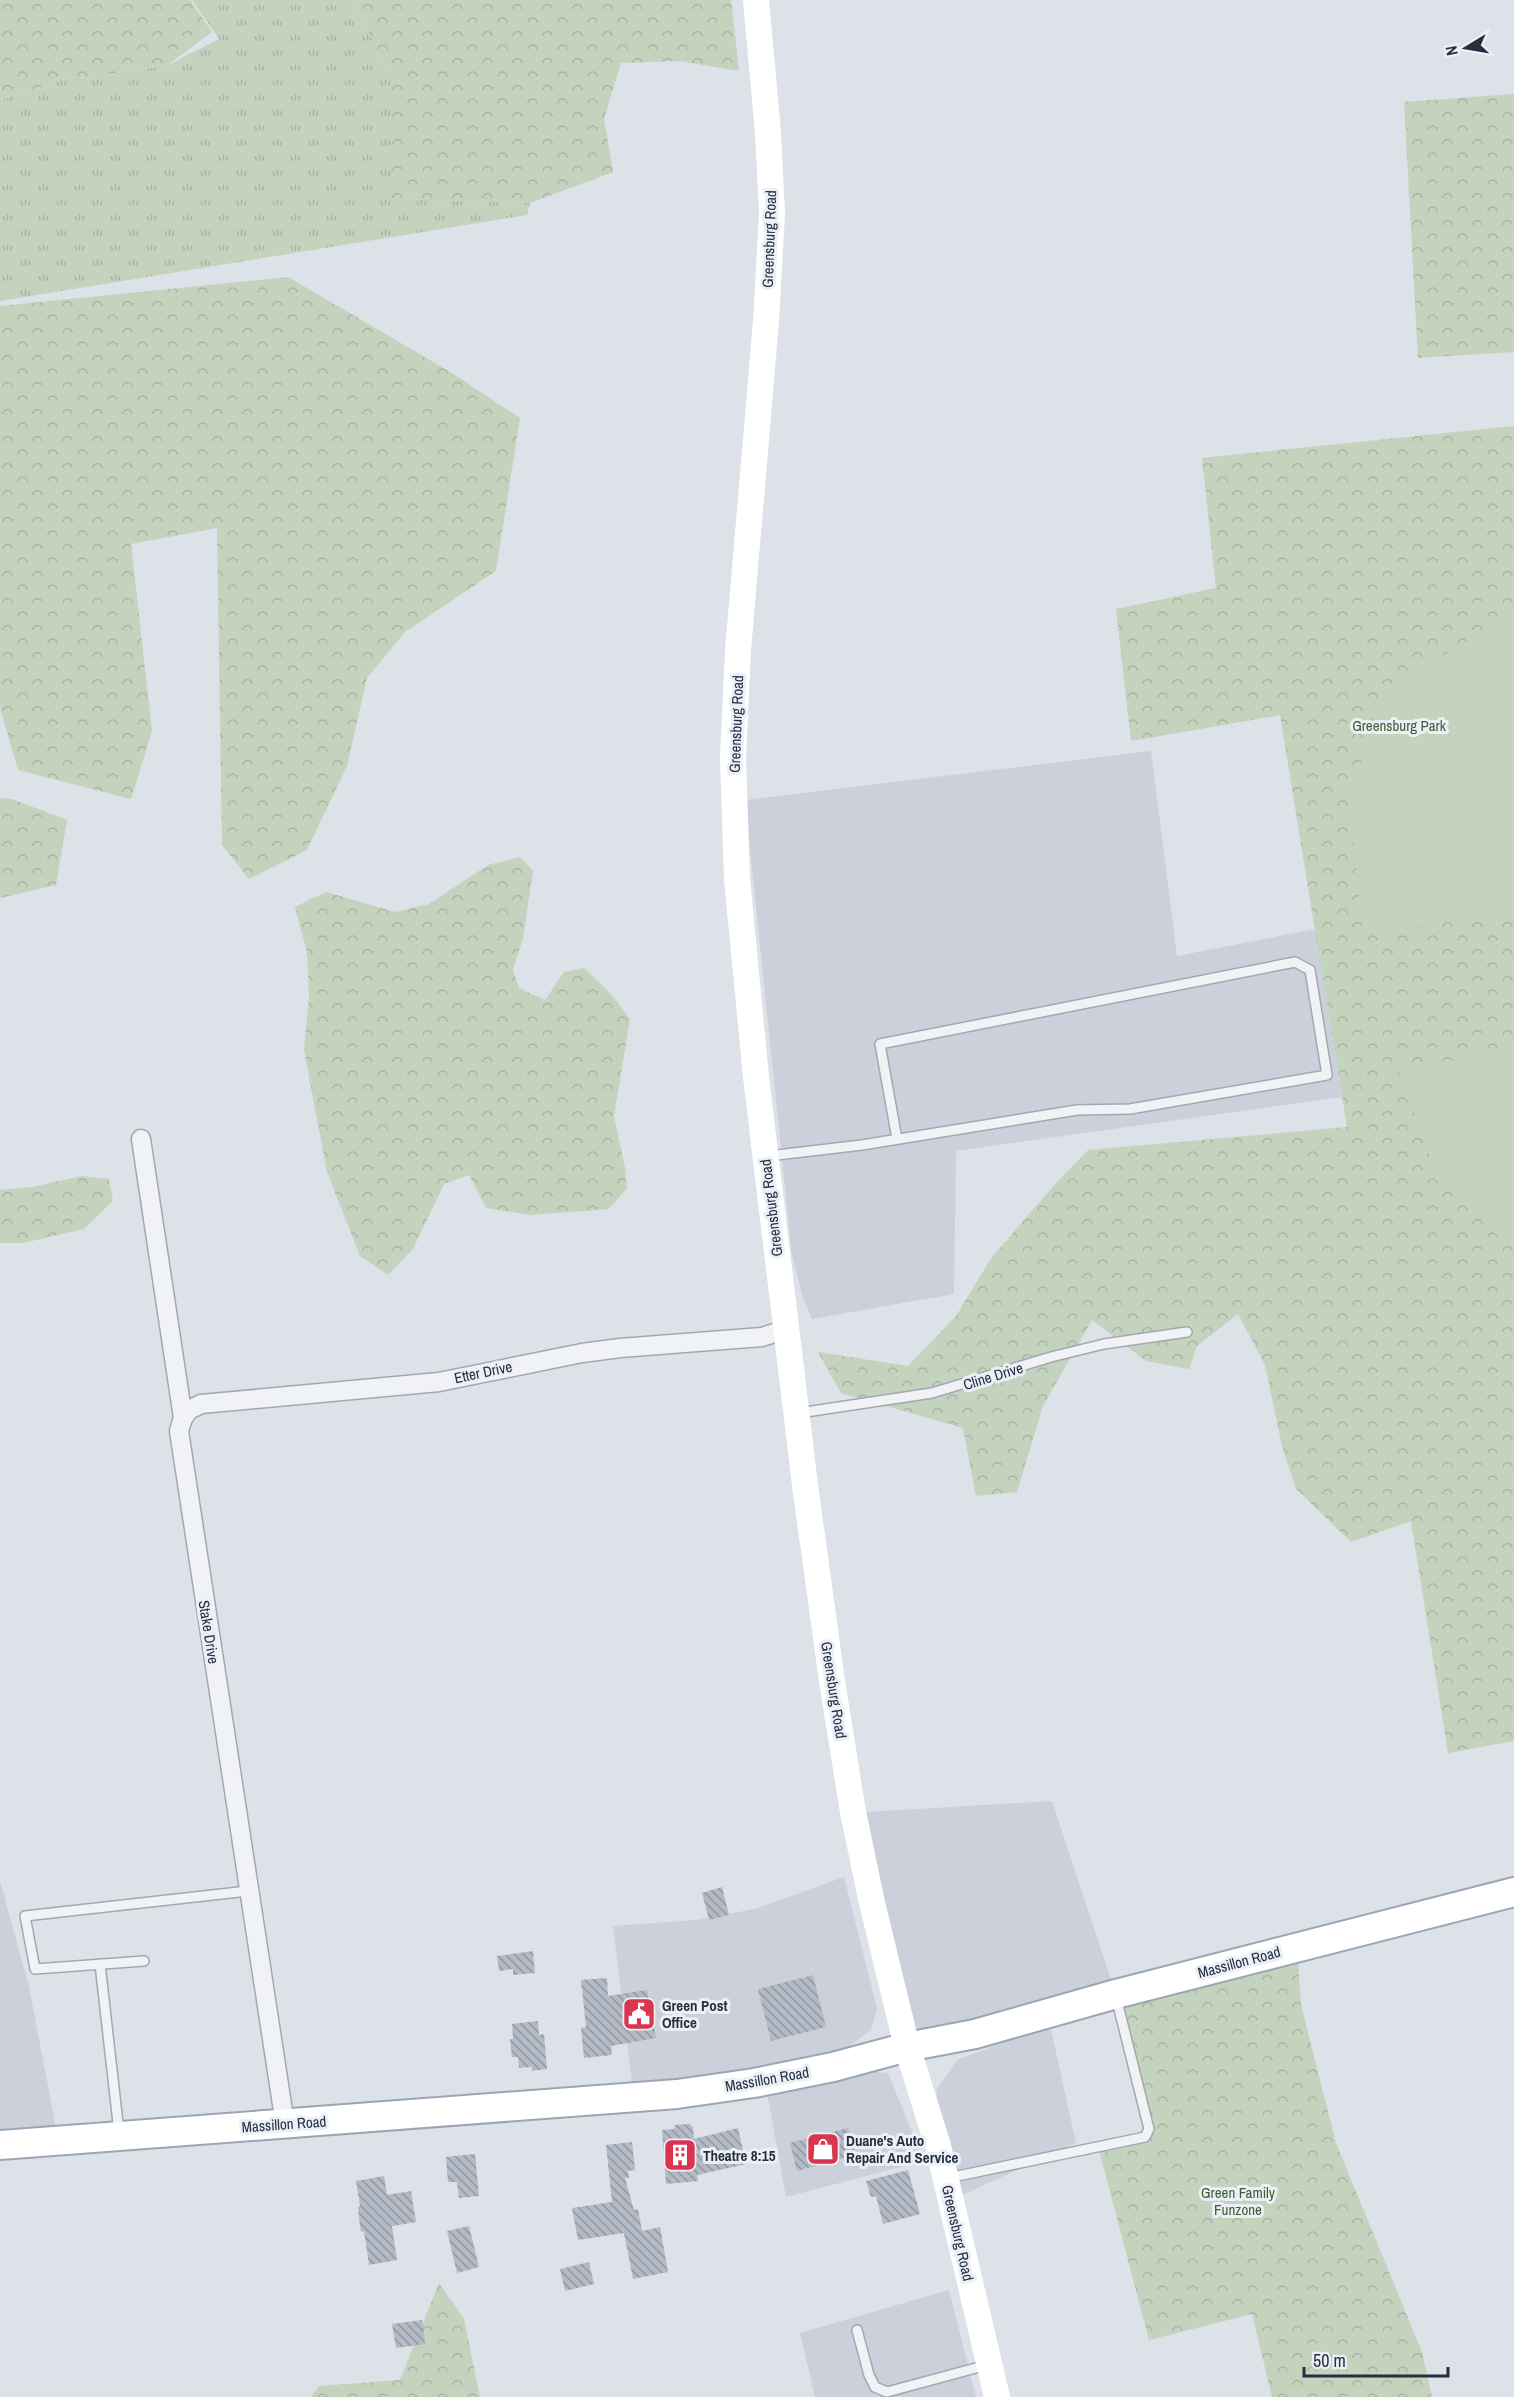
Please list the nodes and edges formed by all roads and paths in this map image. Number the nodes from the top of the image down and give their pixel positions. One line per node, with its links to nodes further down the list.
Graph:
1 (756, 0): 4 (main road, Greensburg Road)
2 (141, 1139): 8 (street, Stake Drive)
3 (897, 1139): 3 (lane); 4 (lane)
4 (765, 1156): 5 (main road, Greensburg Road)
5 (787, 1329): 7 (main road, Greensburg Road); 8 (street, Etter Drive)
6 (1187, 1332): 7 (lane, Cline Drive)
7 (797, 1413): 14 (main road, Greensburg Road)
8 (183, 1418): 9 (street, Stake Drive)
9 (248, 1891): 12 (lane); 15 (street, Stake Drive)
10 (1514, 1892): 13 (main road, Massillon Road)
11 (144, 1961): 12 (lane)
12 (100, 1964): 16 (lane)
13 (1116, 1994): 14 (main road, Massillon Road); 18 (lane)
14 (908, 2047): 15 (main road, Massillon Road); 18 (main road, Greensburg Road)
15 (285, 2124): 16 (main road, Massillon Road)
16 (120, 2136): 17 (main road, Massillon Road)
17 (0, 2145)
18 (946, 2179): 20 (main road, Greensburg Road)
19 (857, 2330): 20 (lane)
20 (989, 2365): 21 (main road, Greensburg Road)
21 (997, 2397)

